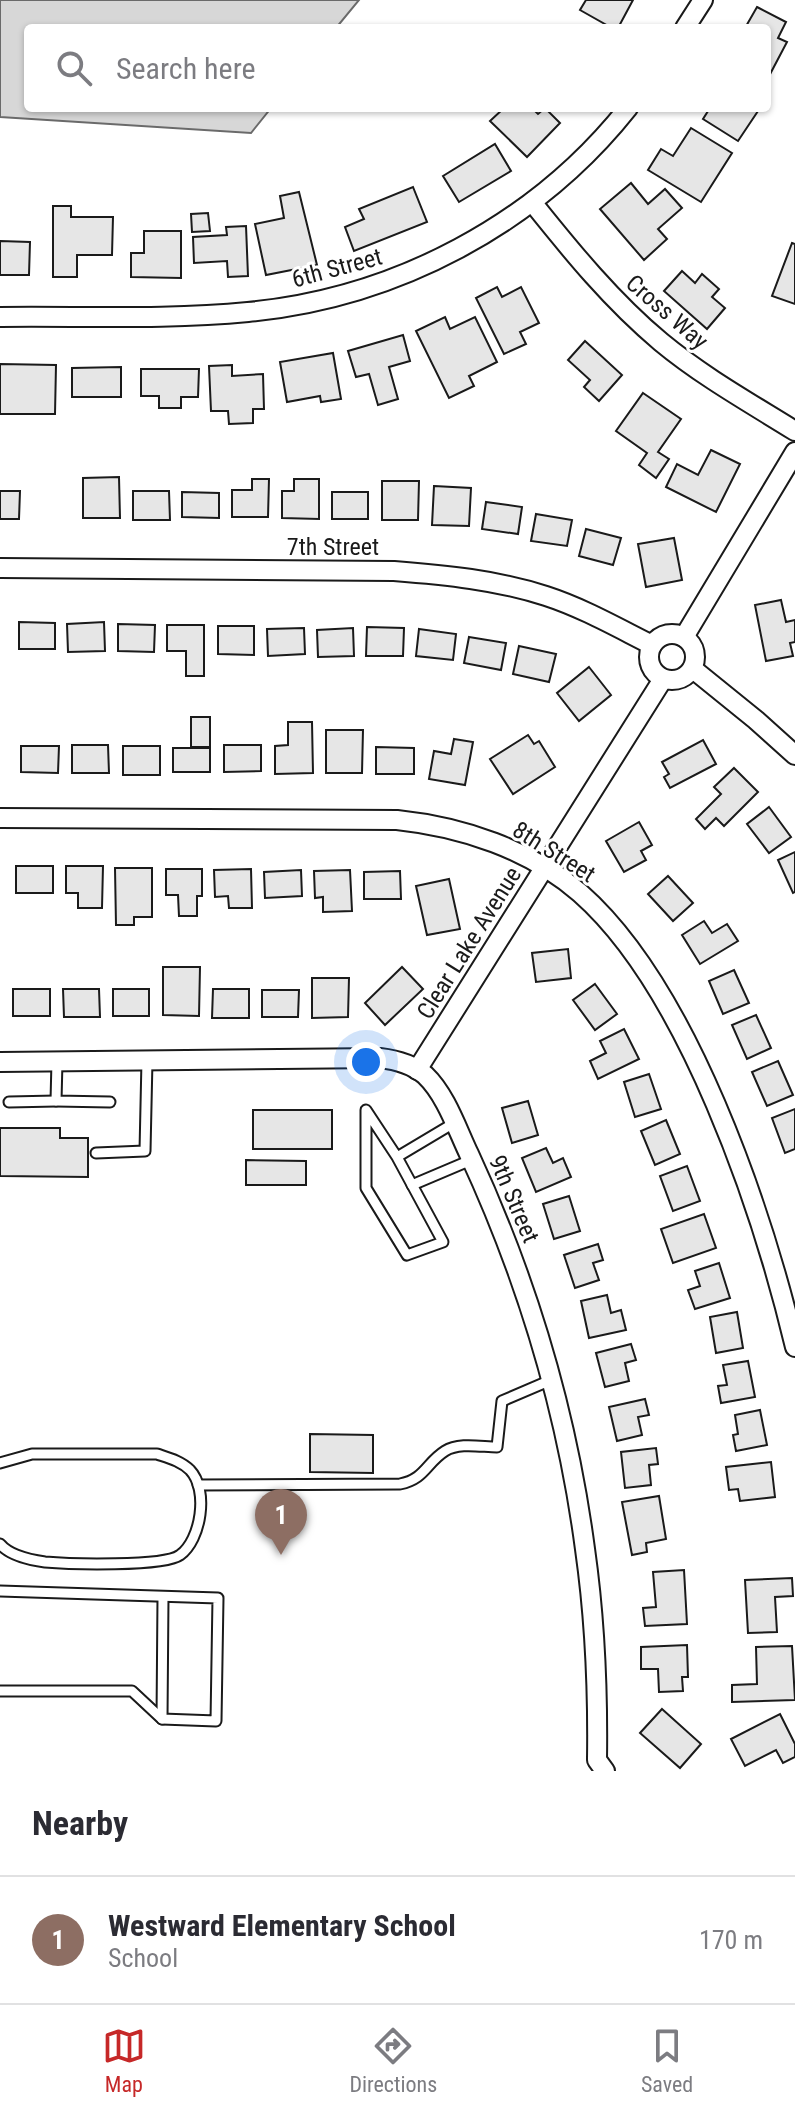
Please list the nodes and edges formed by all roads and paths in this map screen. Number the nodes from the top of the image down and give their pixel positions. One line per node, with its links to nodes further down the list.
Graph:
1 (703, 0): 2 (street)
2 (688, 24)
3 (624, 112): 4 (street, 6th Street)
4 (532, 202): 5 (street, 6th Street); 6 (street, Cross Way)
5 (0, 317)
6 (795, 431)
7 (795, 452): 9 (street)
8 (0, 568): 10 (street, 7th Street)
9 (684, 637): 10 (street); 11 (street)
10 (652, 645): 12 (street)
11 (693, 669): 12 (street); 13 (street)
12 (663, 679): 15 (street, Clear Lake Avenue)
13 (795, 755)
14 (0, 818): 15 (street, 8th Street)
15 (544, 869): 19 (street, Clear Lake Avenue); 28 (street, 8th Street)
16 (147, 1060): 17 (street); 19 (street); 24 (lane)
17 (57, 1061): 18 (street); 20 (lane)
18 (0, 1062)
19 (417, 1070): 23 (street, 9th Street)
20 (56, 1101): 21 (lane); 22 (lane)
21 (9, 1102)
22 (110, 1102)
23 (454, 1123): 25 (lane); 26 (street, 9th Street)
24 (96, 1153)
25 (397, 1157): 27 (lane); 27 (lane)
26 (471, 1160): 27 (lane); 29 (street, 9th Street)
27 (412, 1185)
28 (795, 1347)
29 (551, 1380): 31 (lane); 37 (street, 9th Street)
30 (0, 1463): 31 (lane)
31 (198, 1485): 32 (lane)
32 (0, 1544)
33 (0, 1591): 34 (lane)
34 (163, 1597): 36 (lane); 36 (lane)
35 (0, 1691): 36 (lane)
36 (162, 1719)
37 (605, 1771)

